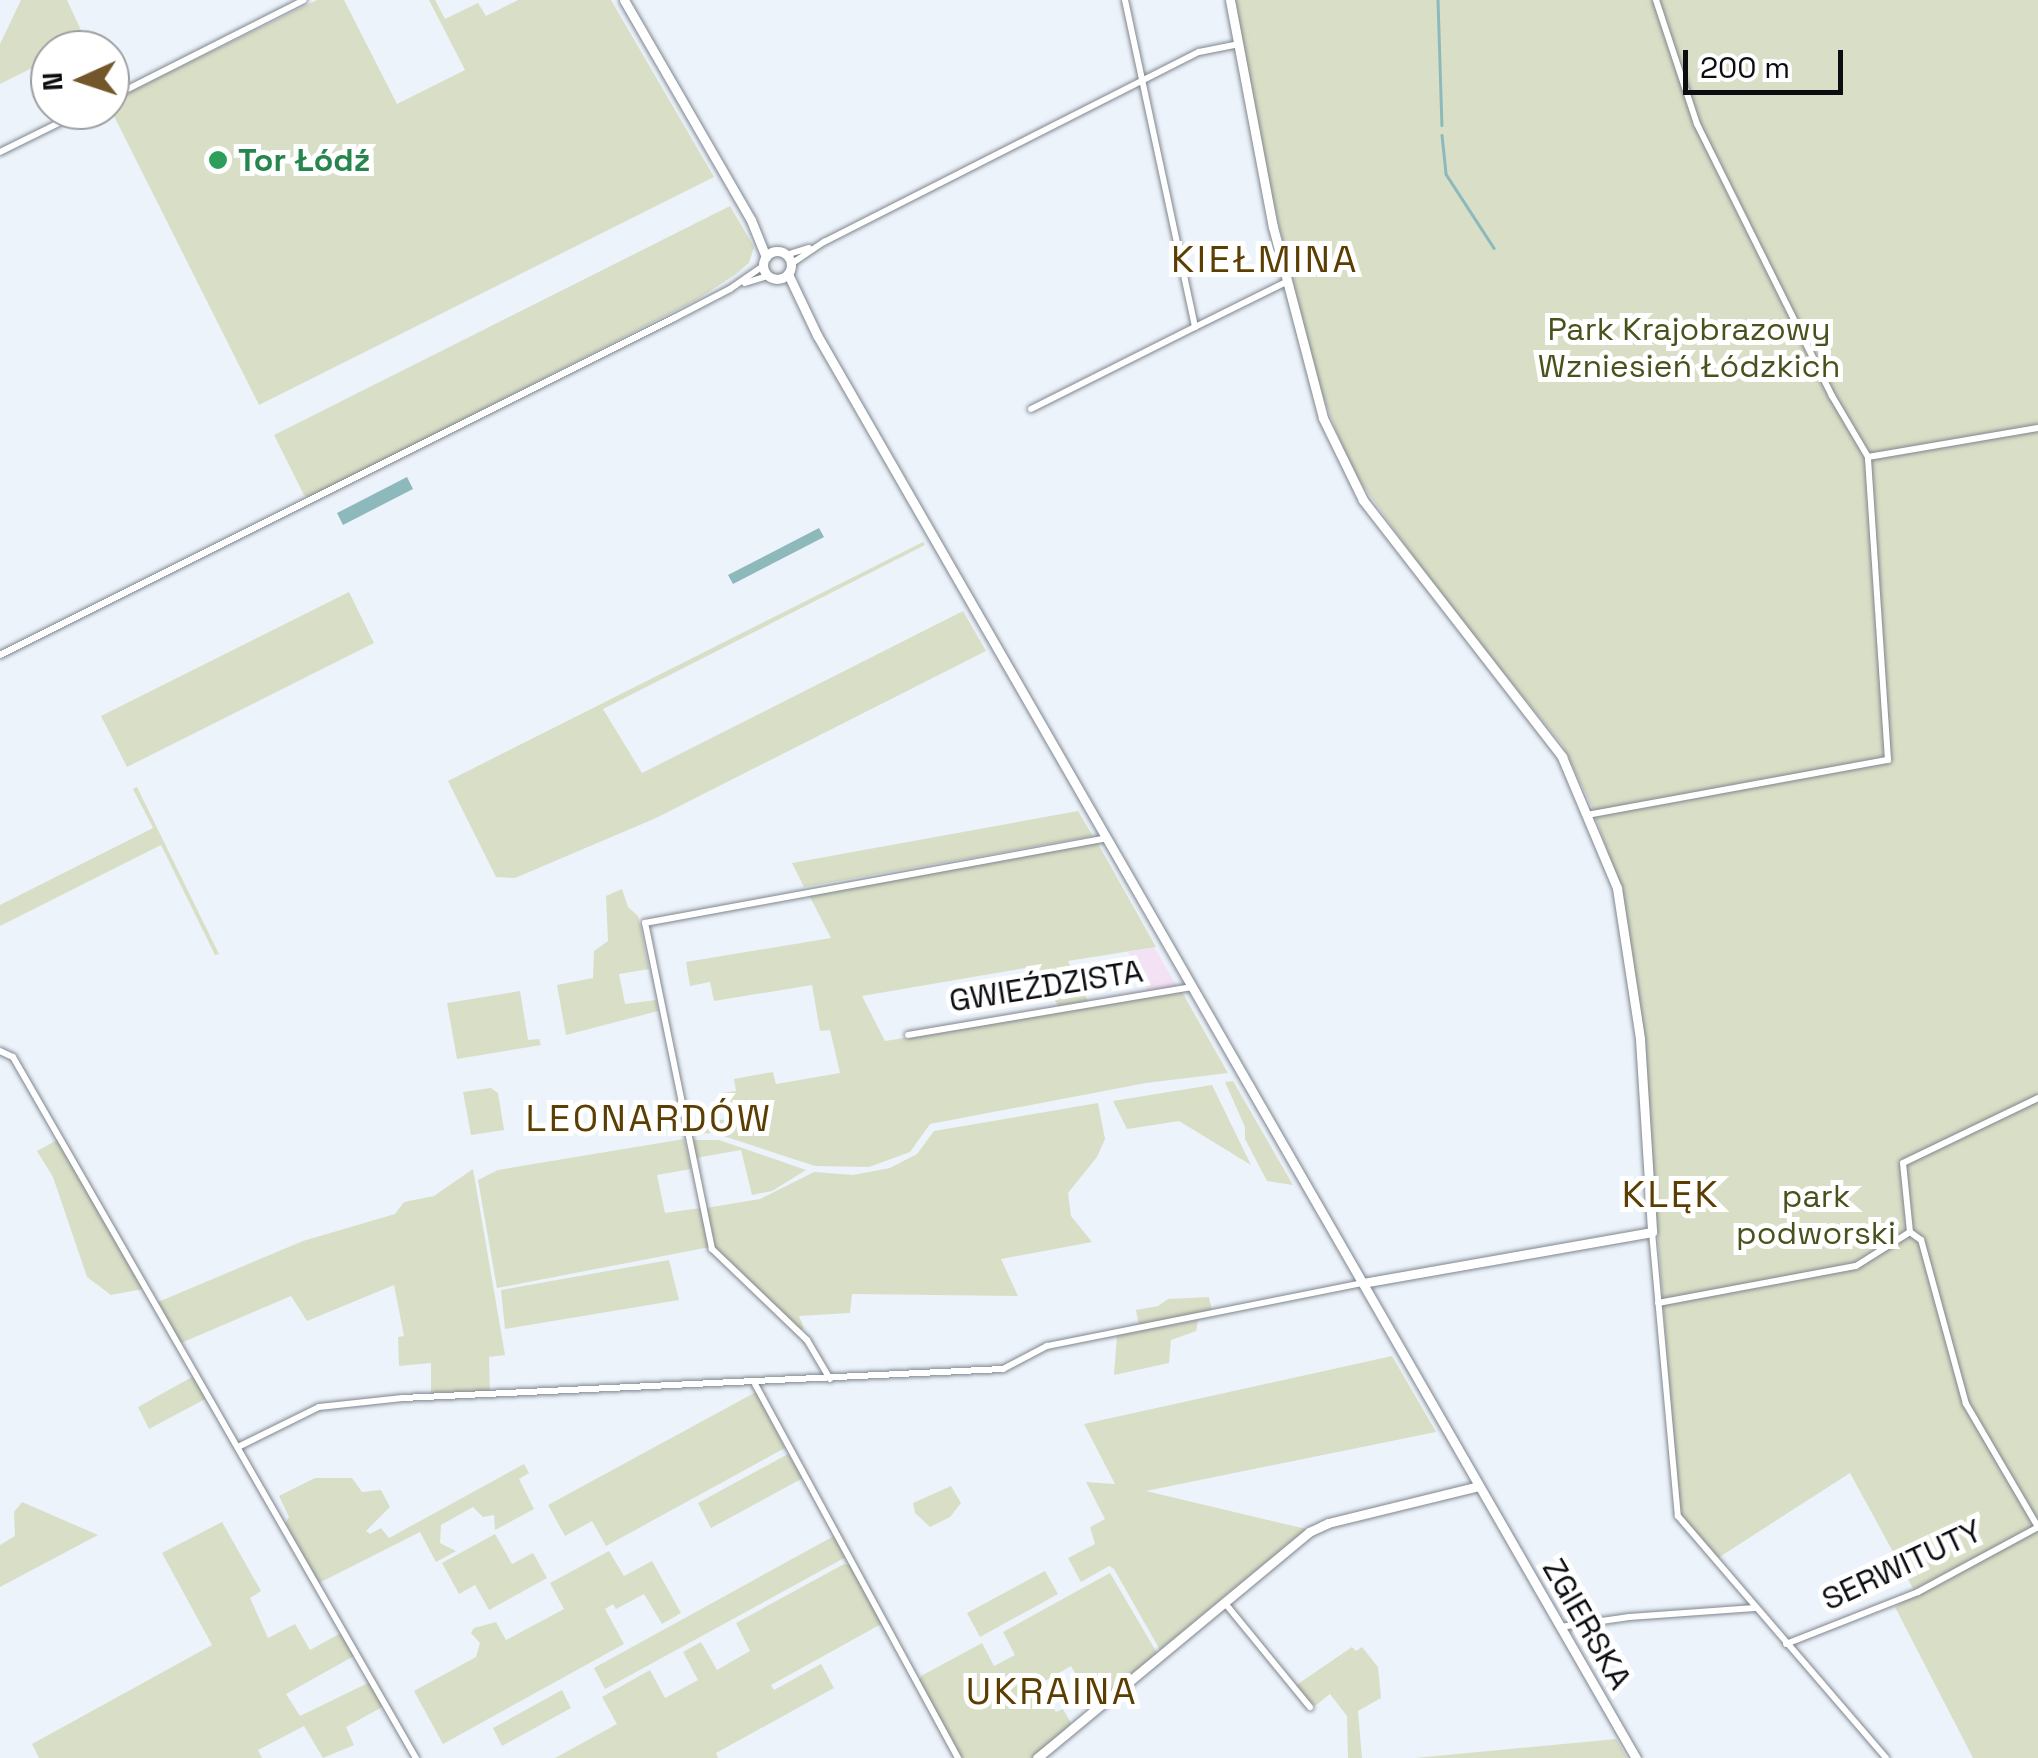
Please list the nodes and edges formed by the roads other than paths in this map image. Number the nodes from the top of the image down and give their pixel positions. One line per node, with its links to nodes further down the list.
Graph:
1 (304, 0): 8 (street)
2 (624, 0): 11 (street)
3 (1125, 0): 7 (street)
4 (1230, 0): 6 (street)
5 (1656, 0): 20 (street)
6 (1239, 44): 7 (street); 14 (street)
7 (1143, 80): 12 (street); 17 (street)
8 (130, 88)
9 (45, 130): 10 (street)
10 (0, 152)
11 (768, 258): 12 (street); 13 (street); 15 (street)
12 (789, 264): 13 (street); 16 (street)
13 (773, 278): 15 (street); 16 (street)
14 (1286, 282): 17 (street); 22 (street)
15 (730, 289): 21 (street)
16 (803, 311): 23 (street, ZGIERSKA)
17 (1196, 326): 18 (street)
18 (1031, 409)
19 (2038, 428): 20 (street)
20 (1868, 457): 22 (street)
21 (0, 655)
22 (1587, 814): 28 (street)
23 (1106, 838): 24 (street, ZGIERSKA); 32 (street)
24 (1192, 987): 25 (street, GWIEŹDZISTA); 30 (street, ZGIERSKA)
25 (908, 1034)
26 (0, 1051): 34 (street)
27 (2038, 1098): 29 (street)
28 (1652, 1232): 30 (street); 31 (street)
29 (1910, 1232): 31 (street); 36 (street)
30 (1363, 1283): 32 (street); 35 (street, ZGIERSKA)
31 (1658, 1303): 38 (street)
32 (830, 1380): 33 (street)
33 (754, 1384): 34 (street); 43 (street)
34 (238, 1447): 42 (street)
35 (1479, 1486): 37 (street); 39 (street, ZGIERSKA)
36 (2038, 1527): 40 (street, SERWITUTY)
37 (1224, 1601): 41 (street); 44 (street)
38 (1754, 1608): 39 (street); 40 (street)
39 (1560, 1627): 45 (street, ZGIERSKA)
40 (1786, 1644): 46 (street)
41 (1310, 1708)
42 (416, 1758)
43 (958, 1758)
44 (1037, 1758)
45 (1636, 1758)
46 (1886, 1758)

